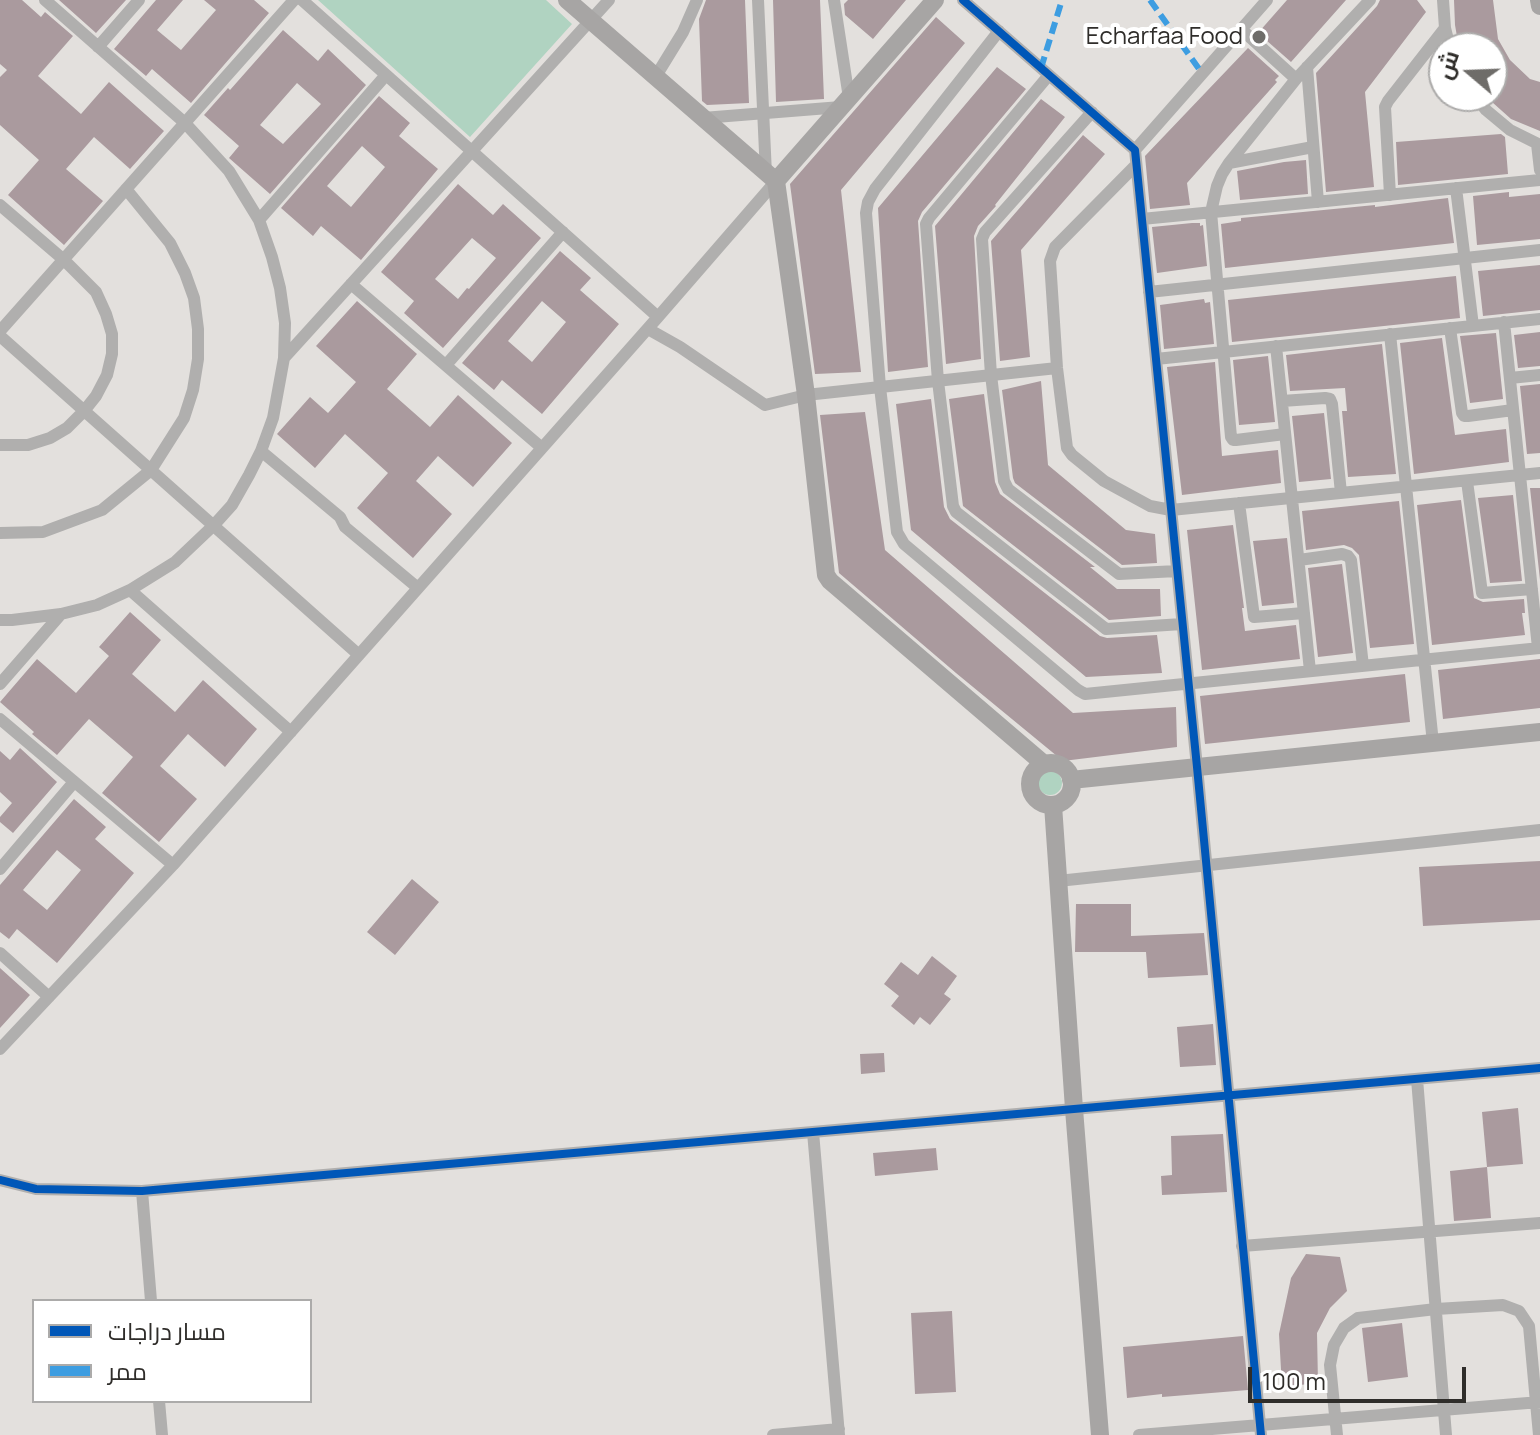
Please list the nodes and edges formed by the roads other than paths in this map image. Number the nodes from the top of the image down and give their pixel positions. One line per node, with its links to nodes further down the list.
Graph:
1 (45, 0): 22 (street)
2 (139, 0): 22 (street)
3 (294, 0): 33 (street)
4 (302, 0): 24 (street)
5 (567, 0): 17 (street)
6 (609, 0): 17 (street)
7 (697, 0): 26 (street)
8 (758, 0): 31 (street)
9 (834, 0): 28 (street)
10 (935, 0): 28 (street)
11 (963, 0): 20 (street)
12 (1267, 0): 19 (street)
13 (1370, 0): 23 (street)
14 (1443, 0): 18 (street)
15 (1539, 0): 16 (street)
16 (1540, 6)
17 (590, 21): 26 (street); 37 (street)
18 (1445, 28): 21 (street); 45 (street)
19 (1241, 29): 27 (street); 36 (street)
20 (999, 31): 25 (street); 76 (street)
21 (1446, 32)
22 (98, 47): 33 (street)
23 (1307, 67): 27 (street); 35 (street)
24 (386, 75): 37 (street); 50 (street)
25 (1049, 75): 29 (street); 75 (street)
26 (656, 76): 32 (street)
27 (1296, 79): 38 (street)
28 (845, 102): 31 (street); 41 (street)
29 (1092, 112): 36 (street); 72 (street)
30 (1488, 112): 34 (street)
31 (763, 113): 32 (street); 41 (street)
32 (703, 118): 41 (street)
33 (185, 123): 44 (street); 50 (street)
34 (1538, 145): 40 (street)
35 (1313, 147): 38 (street); 46 (street)
36 (1135, 150): 39 (street)
37 (472, 151): 51 (street); 55 (street)
38 (1229, 163): 48 (street)
39 (1136, 165): 49 (street); 71 (street)
40 (1540, 170)
41 (771, 178): 58 (street); 77 (street)
42 (1540, 180): 43 (street)
43 (1456, 188): 45 (street); 53 (street)
44 (126, 189): 54 (street); 85 (street)
45 (1390, 195): 46 (street)
46 (1318, 202): 48 (street)
47 (0, 205): 54 (street)
48 (1211, 212): 49 (street); 56 (street)
49 (1142, 219): 57 (street)
50 (259, 220): 68 (street)
51 (563, 232): 58 (street); 70 (street)
52 (1540, 250): 53 (street)
53 (1465, 258): 56 (street); 61 (street)
54 (64, 260): 64 (street); 80 (street)
55 (351, 284): 68 (street); 70 (street)
56 (1217, 284): 57 (street); 67 (street)
57 (1149, 292): 69 (street)
58 (658, 317): 63 (street)
59 (1540, 319): 60 (street)
60 (1504, 322): 61 (street); 74 (street)
61 (1473, 326): 62 (street)
62 (1450, 328): 65 (street); 79 (street)
63 (648, 329): 77 (street); 83 (street)
64 (0, 334): 80 (street)
65 (1390, 334): 66 (street); 89 (street)
66 (1276, 346): 67 (street); 78 (street)
67 (1222, 352): 69 (street); 81 (street)
68 (284, 358): 84 (street)
69 (1156, 359): 93 (street)
70 (446, 365): 83 (street)
71 (1057, 368): 72 (street); 93 (street)
72 (991, 375): 75 (street); 98 (street)
73 (1540, 375): 74 (street)
74 (1510, 378): 79 (street)
75 (938, 381): 76 (street); 105 (street)
76 (880, 387): 77 (street); 112 (street)
77 (806, 395): 117 (street)
78 (1282, 401): 81 (street); 90 (street)
79 (1513, 410): 87 (street)
80 (84, 411): 82 (street); 85 (street)
81 (1285, 434): 91 (street)
82 (0, 445)
83 (542, 448): 99 (street)
84 (261, 451): 94 (street); 99 (street)
85 (151, 470): 94 (street); 95 (street)
86 (1540, 473): 87 (street)
87 (1520, 475): 88 (street); 96 (street)
88 (1467, 481): 89 (street); 100 (street)
89 (1406, 487): 90 (street); 108 (street)
90 (1341, 493): 91 (street)
91 (1292, 498): 92 (street); 97 (street)
92 (1239, 503): 93 (street); 102 (street)
93 (1171, 510): 98 (street)
94 (214, 525): 101 (street); 107 (street)
95 (0, 533)
96 (1533, 536): 100 (street)
97 (1299, 560): 102 (street); 109 (street)
98 (1177, 571): 105 (street)
99 (418, 588): 107 (street)
100 (1532, 589): 106 (street)
101 (130, 590): 103 (street); 114 (street)
102 (1304, 613): 110 (street)
103 (61, 614): 104 (street); 111 (street)
104 (0, 620)
105 (1182, 624): 112 (street)
106 (1539, 648): 108 (street)
107 (359, 655): 114 (street)
108 (1425, 660): 109 (street); 116 (street)
109 (1363, 666): 110 (street)
110 (1310, 671): 112 (street)
111 (0, 684)
112 (1188, 684): 118 (street)
113 (0, 719): 120 (street)
114 (291, 732): 123 (street)
115 (1540, 732): 116 (street)
116 (1433, 743): 118 (street)
117 (1044, 764): 119 (street); 121 (street)
118 (1197, 767): 119 (street); 124 (street)
119 (1071, 780): 121 (street)
120 (74, 782): 123 (street); 125 (street)
121 (1053, 805): 126 (street)
122 (1540, 830): 124 (street)
123 (173, 865): 128 (street)
124 (1206, 865): 126 (street); 132 (street)
125 (0, 869)
126 (1058, 881): 133 (street)
127 (0, 953): 128 (street)
128 (49, 997): 129 (street)
129 (0, 1049)
130 (1540, 1068): 131 (street)
131 (1417, 1079): 132 (street); 138 (street)
132 (1228, 1096): 133 (street); 139 (street)
133 (1074, 1109): 134 (street); 150 (street)
134 (813, 1132): 136 (street); 147 (street)
135 (0, 1180): 136 (street)
136 (142, 1191): 140 (street)
137 (1540, 1223): 138 (street)
138 (1430, 1231): 139 (street); 141 (street)
139 (1242, 1246): 146 (street)
140 (151, 1299)
141 (1436, 1309): 142 (street); 144 (street); 145 (street)
142 (1538, 1402): 144 (street); 154 (street)
143 (159, 1403): 148 (street)
144 (1444, 1411): 145 (street); 153 (street)
145 (1335, 1419): 146 (street); 152 (street)
146 (1260, 1430): 151 (street)
147 (839, 1432): 149 (street)
148 (162, 1435)
149 (773, 1435)
150 (1100, 1435)
151 (1139, 1435)
152 (1337, 1435)
153 (1446, 1435)
154 (1539, 1435)

